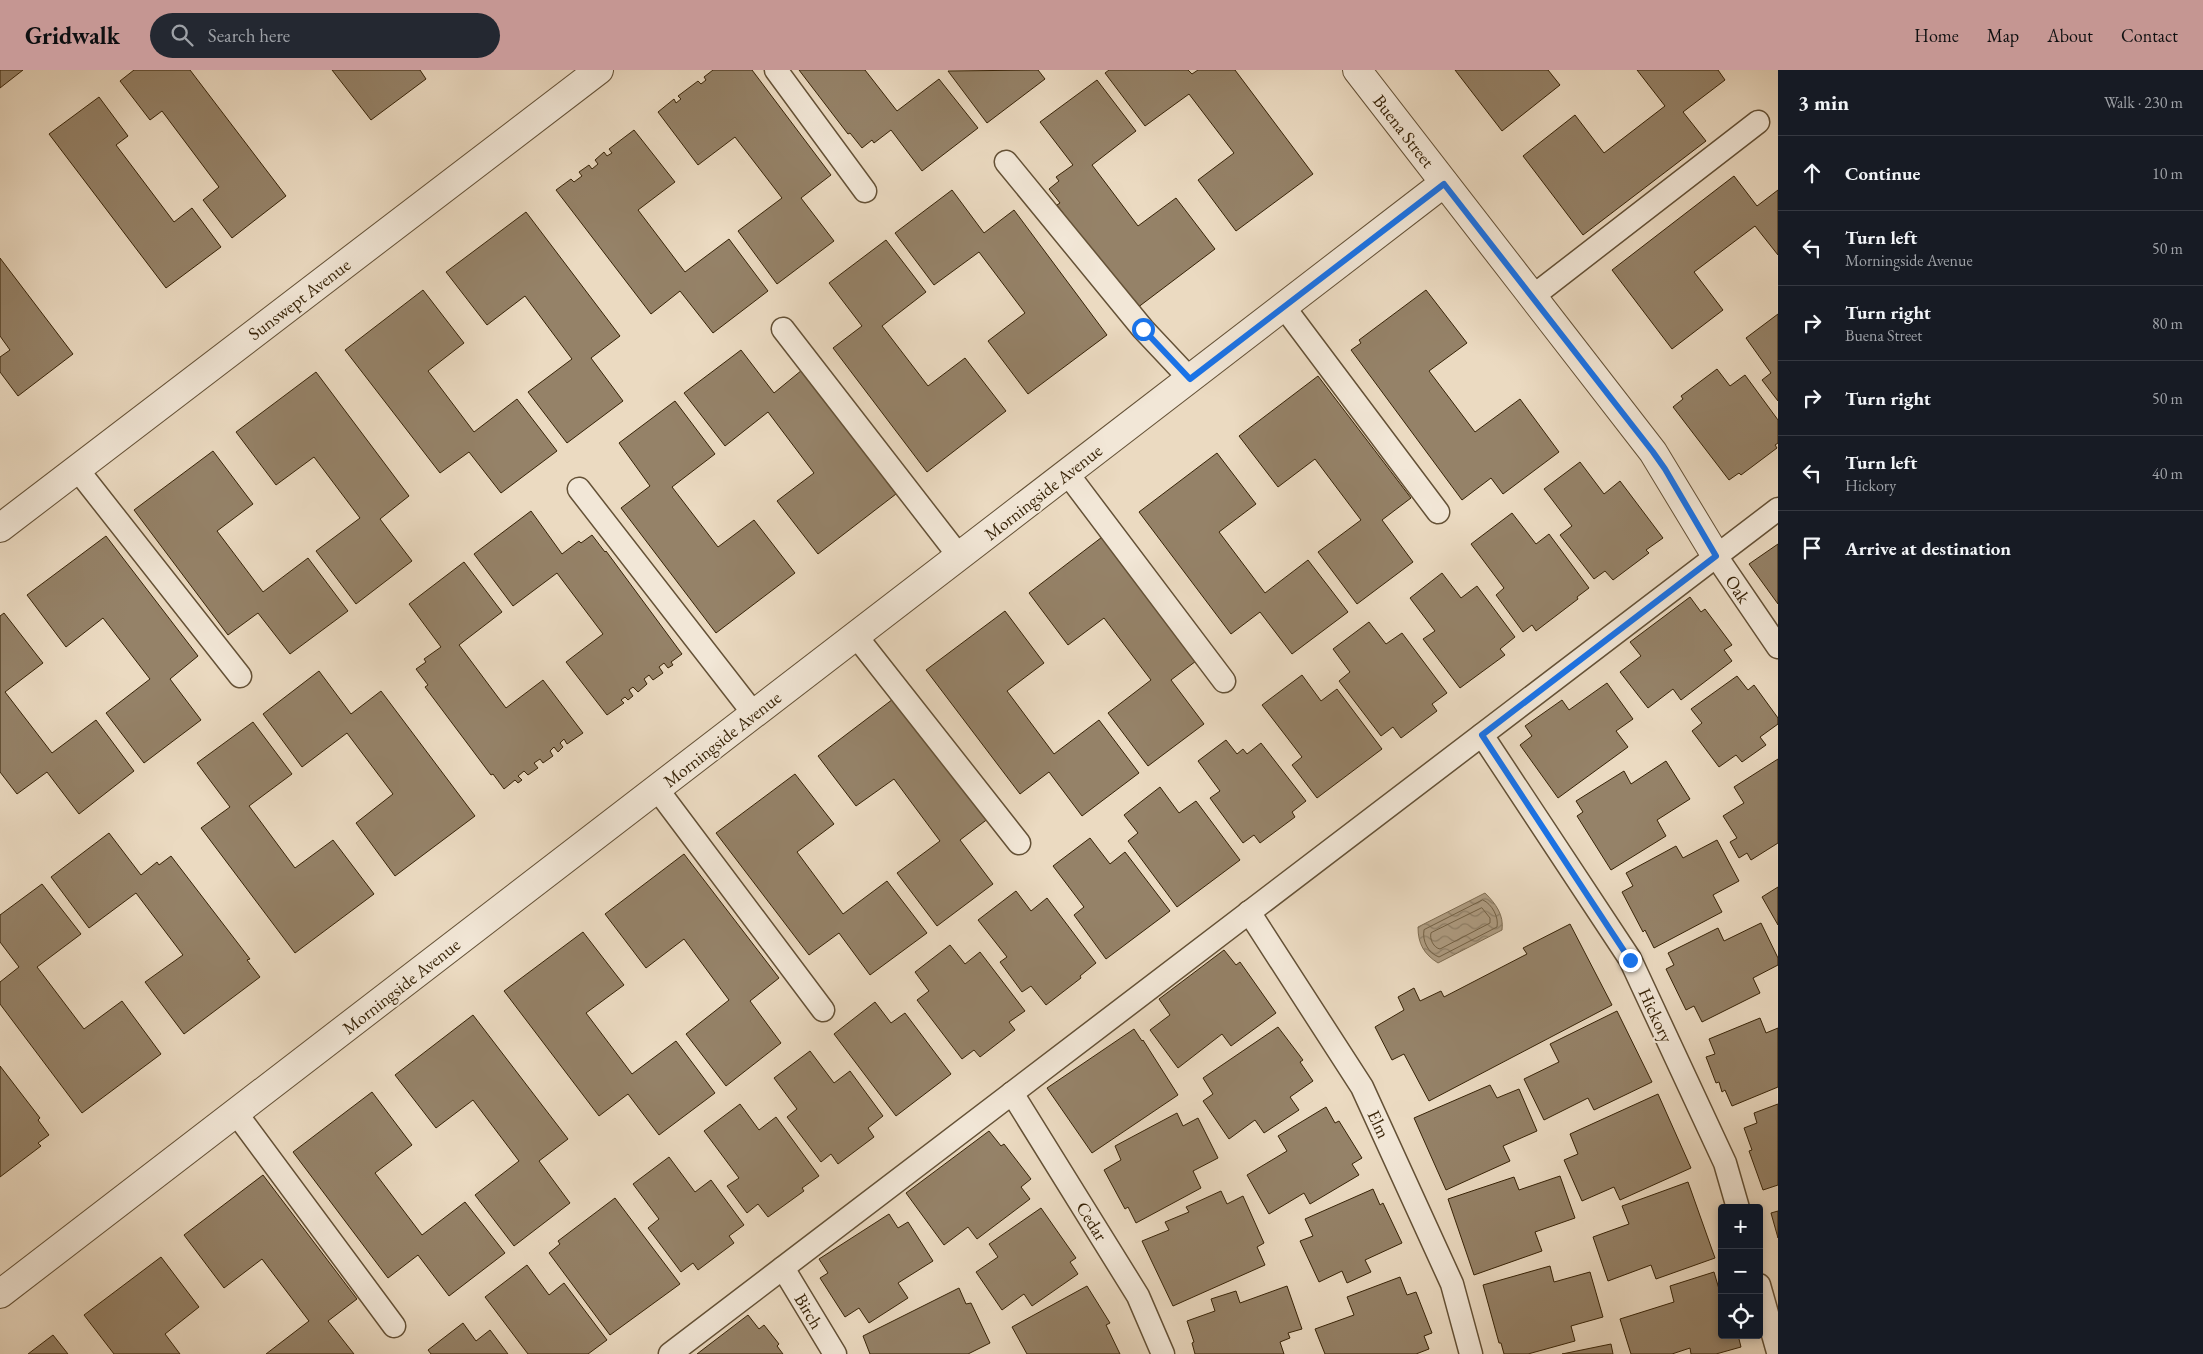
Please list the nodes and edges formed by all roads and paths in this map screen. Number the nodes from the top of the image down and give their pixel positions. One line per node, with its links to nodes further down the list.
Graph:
1 (599, 70): 12 (street, Sunswept Avenue)
2 (776, 70): 7 (lane)
3 (1357, 70): 6 (street, Buena Street)
4 (1758, 122): 8 (lane)
5 (1006, 162): 11 (lane)
6 (1444, 184): 8 (street, Buena Street); 9 (street, Morningside Avenue)
7 (865, 191)
8 (1532, 296): 19 (street, Buena Street)
9 (1284, 307): 11 (street, Morningside Avenue); 16 (lane)
10 (783, 329): 18 (lane)
11 (1190, 379): 13 (street, Morningside Avenue)
12 (77, 469): 17 (street, Sunswept Avenue); 22 (lane)
13 (1067, 473): 18 (street, Morningside Avenue); 23 (lane)
14 (579, 489): 24 (lane)
15 (1778, 508): 19 (lane)
16 (1438, 512)
17 (0, 528)
18 (959, 556): 20 (street, Morningside Avenue)
19 (1716, 556): 21 (lane, Oak); 25 (lane)
20 (856, 636): 24 (street, Morningside Avenue); 27 (lane)
21 (1778, 647)
22 (240, 676)
23 (1224, 681)
24 (754, 714): 26 (street, Morningside Avenue)
25 (1482, 735): 28 (lane); 32 (lane, Hickory)
26 (657, 789): 29 (lane); 31 (street, Morningside Avenue)
27 (1019, 843)
28 (1249, 912): 30 (lane); 41 (lane, Elm)
29 (823, 1010)
30 (1012, 1093): 33 (lane); 40 (lane, Cedar)
31 (236, 1113): 34 (street, Morningside Avenue); 36 (lane)
32 (1737, 1204)
33 (783, 1268): 38 (lane); 39 (lane, Birch)
34 (0, 1294)
35 (1762, 1294): 37 (lane)
36 (394, 1326)
37 (1778, 1352)
38 (670, 1354)
39 (835, 1354)
40 (1163, 1354)
41 (1471, 1354)

